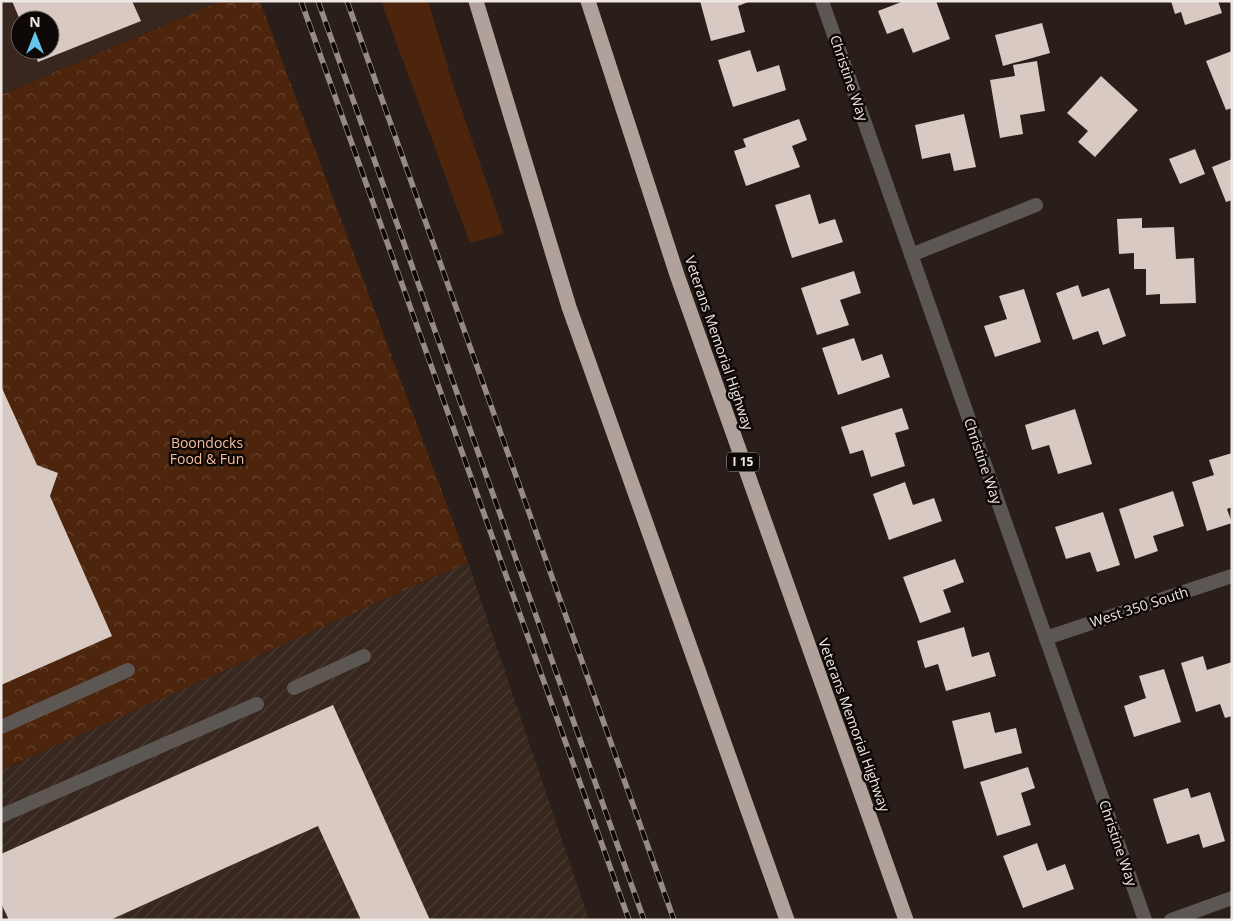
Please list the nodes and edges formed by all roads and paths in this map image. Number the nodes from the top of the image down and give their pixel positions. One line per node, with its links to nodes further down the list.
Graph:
1 (476, 1): 15 (highway)
2 (588, 1): 16 (highway, Veterans Memorial Highway / I 15)
3 (822, 1): 5 (street, Christine Way)
4 (1036, 205): 5 (street)
5 (911, 255): 7 (street, Christine Way)
6 (1232, 576): 7 (street, West 350 South)
7 (1046, 638): 17 (street, Christine Way)
8 (364, 656): 10 (street)
9 (128, 670): 12 (street)
10 (294, 688)
11 (257, 704): 13 (street)
12 (1, 727)
13 (1, 816)
14 (1232, 898): 18 (street)
15 (787, 920)
16 (906, 920)
17 (1145, 920)
18 (1171, 920)

